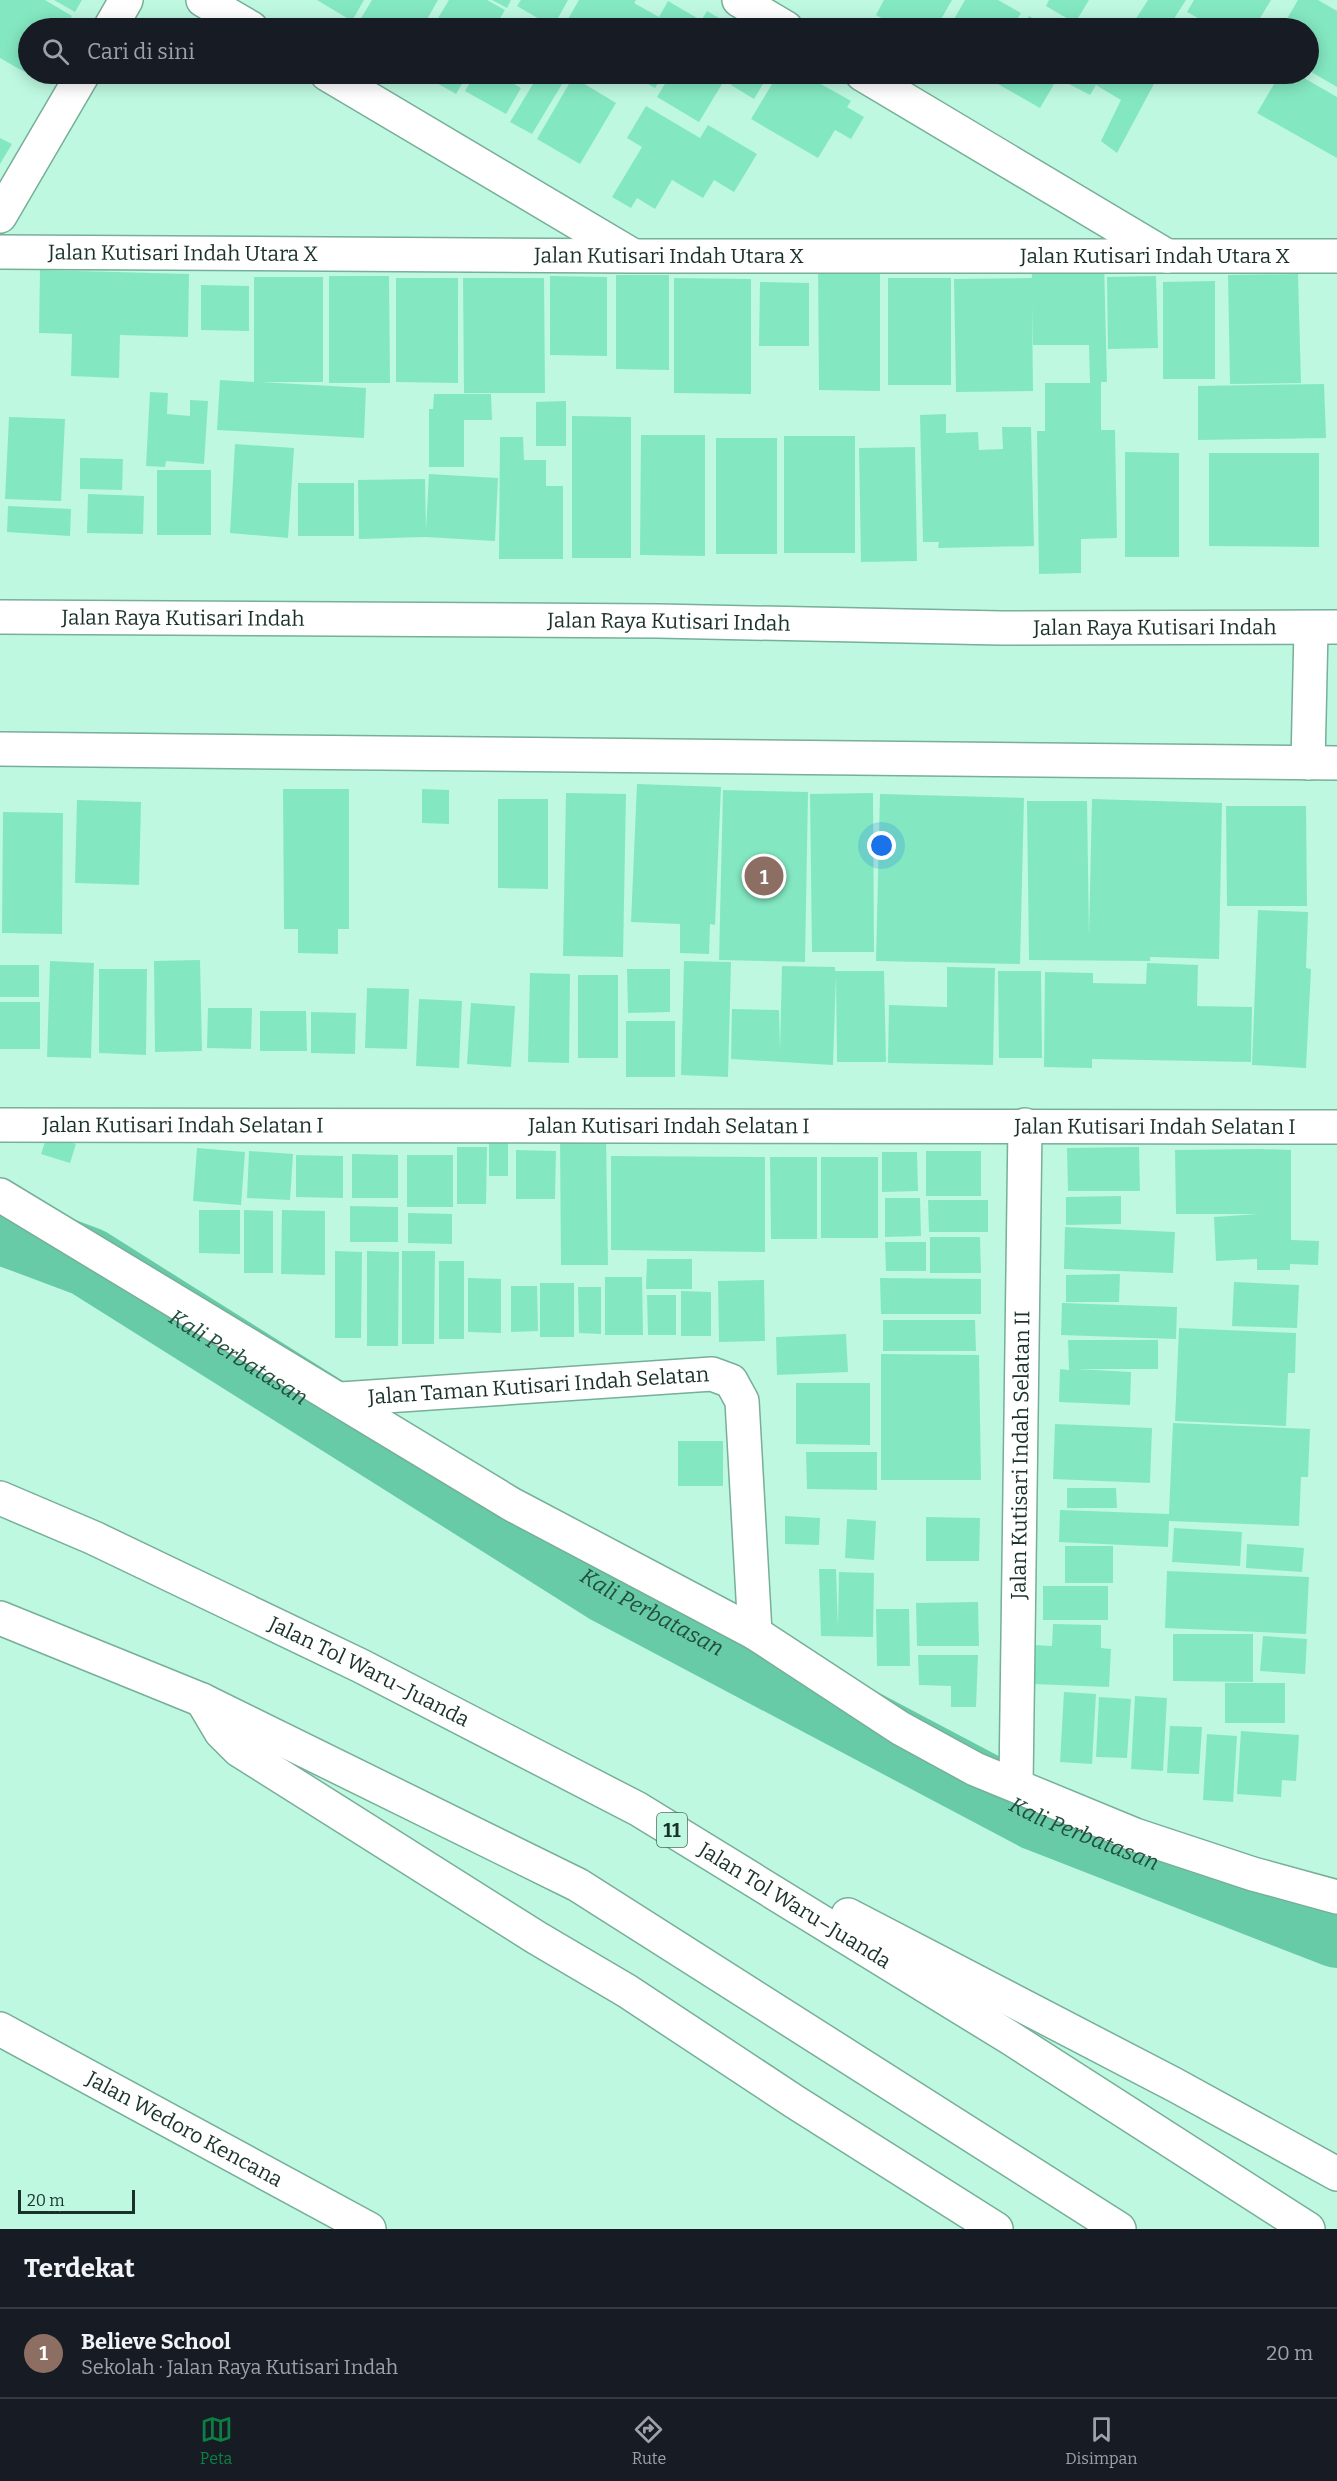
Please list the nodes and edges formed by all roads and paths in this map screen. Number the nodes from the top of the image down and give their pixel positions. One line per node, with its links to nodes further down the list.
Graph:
1 (126, 0): 4 (main road)
2 (203, 0): 5 (main road)
3 (739, 0): 6 (main road)
4 (116, 18)
5 (234, 18)
6 (769, 18)
7 (77, 84): 10 (main road)
8 (344, 84): 12 (main road)
9 (879, 84): 13 (main road)
10 (0, 216)
11 (0, 252): 12 (main road, Jalan Kutisari Indah Utara X)
12 (634, 256): 13 (main road, Jalan Kutisari Indah Utara X)
13 (1167, 256): 14 (main road, Jalan Kutisari Indah Utara X)
14 (1337, 256)
15 (0, 617): 16 (main road, Jalan Raya Kutisari Indah)
16 (1324, 628): 18 (main road)
17 (0, 749): 18 (main road)
18 (1322, 763)
19 (0, 1125): 20 (main road, Jalan Kutisari Indah Selatan I)
20 (1025, 1125): 21 (main road, Jalan Kutisari Indah Selatan I); 28 (main road, Jalan Kutisari Indah Selatan II)
21 (1337, 1127)
22 (0, 1194): 23 (main road, Jalan Taman Kutisari Indah Selatan)
23 (341, 1399): 26 (main road, Jalan Taman Kutisari Indah Selatan); 26 (main road, Jalan Taman Kutisari Indah Selatan)
24 (0, 1498): 29 (main road, Jalan Tol Waru–Juanda / 11)
25 (0, 1617): 27 (main road)
26 (755, 1633): 28 (main road, Jalan Taman Kutisari Indah Selatan)
27 (202, 1700): 34 (main road); 35 (main road)
28 (1016, 1785): 30 (main road, Jalan Taman Kutisari Indah Selatan)
29 (638, 1809): 32 (main road); 36 (main road, Jalan Tol Waru–Juanda / 11)
30 (1337, 1897)
31 (0, 2029): 33 (main road, Jalan Wedoro Kencana)
32 (1337, 2174)
33 (369, 2229)
34 (996, 2229)
35 (1119, 2229)
36 (1308, 2229)

